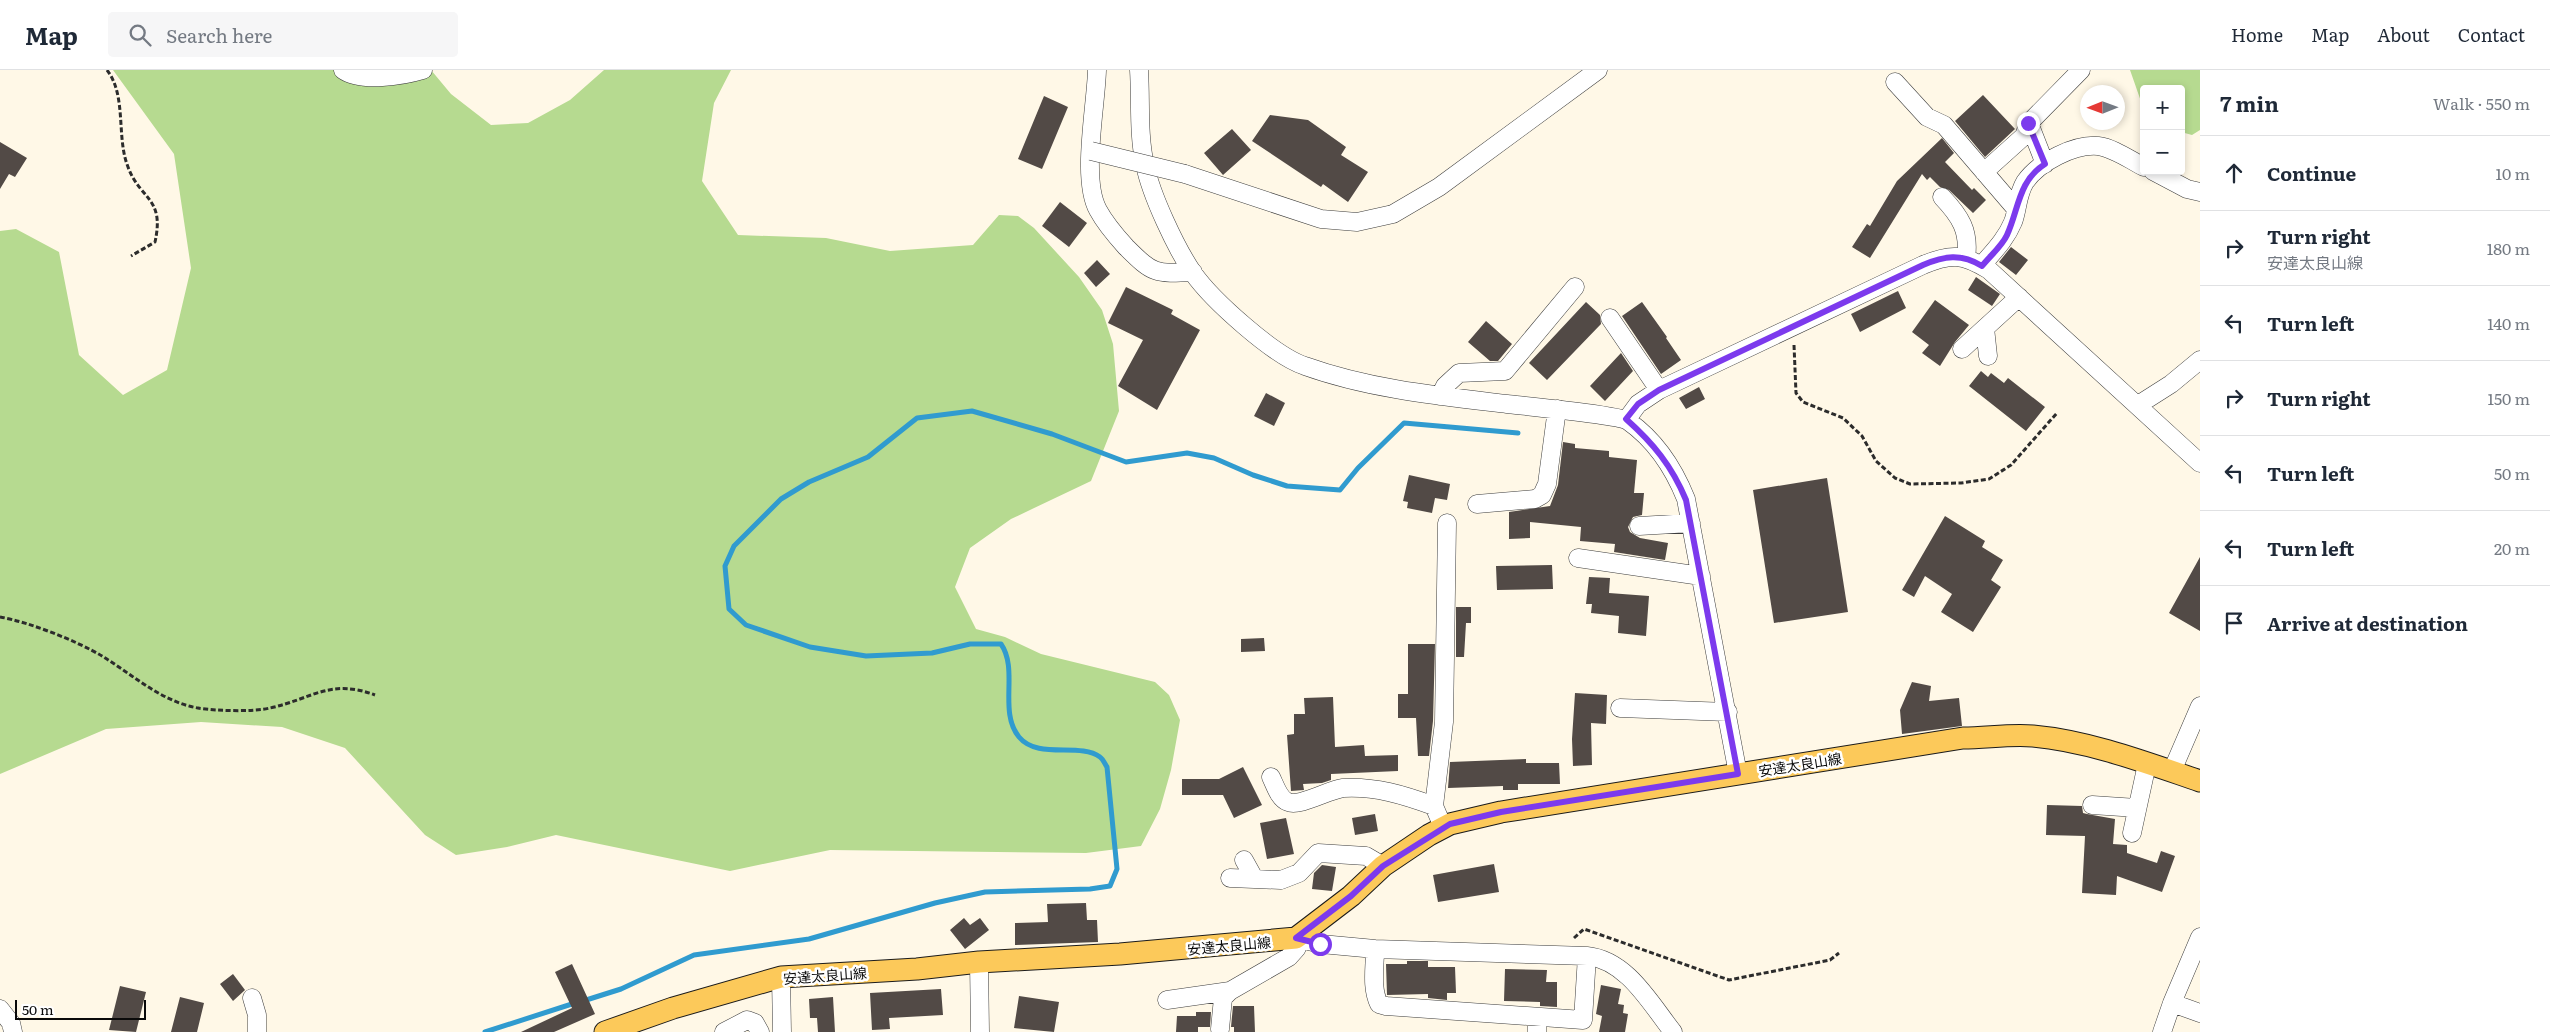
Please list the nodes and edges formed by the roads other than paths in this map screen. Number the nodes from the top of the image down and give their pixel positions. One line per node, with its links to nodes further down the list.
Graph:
1 (343, 70): 2 (street)
2 (423, 70)
3 (1097, 70): 9 (street)
4 (1139, 70): 18 (street)
5 (1598, 70): 9 (street, bridge)
6 (2081, 70): 8 (street)
7 (1894, 82): 12 (street)
8 (2028, 123): 10 (street); 12 (street)
9 (1091, 151): 18 (street)
10 (2045, 164): 11 (street); 16 (street)
11 (2140, 165)
12 (1984, 172): 16 (street)
13 (2161, 175): 14 (street)
14 (2200, 192)
15 (1942, 197): 17 (street)
16 (2016, 209): 17 (street)
17 (1974, 262): 20 (street); 26 (street)
18 (1193, 272): 27 (street)
19 (1575, 287): 27 (street)
20 (2019, 297): 22 (street); 28 (street)
21 (1610, 318): 26 (street)
22 (1985, 328): 23 (street); 24 (street)
23 (1962, 349)
24 (1988, 356)
25 (2200, 360): 28 (street)
26 (1659, 390): 30 (street)
27 (1440, 396): 29 (street)
28 (2138, 405): 31 (street)
29 (1557, 409): 30 (street); 32 (street)
30 (1626, 419): 34 (street)
31 (2200, 463)
32 (1478, 504)
33 (1447, 523): 47 (street)
34 (1692, 523): 35 (street); 37 (street)
35 (1640, 526)
36 (1578, 558): 37 (street)
37 (1702, 576): 40 (street)
38 (2200, 706): 42 (street)
39 (1620, 708): 40 (street)
40 (1728, 712): 43 (street)
41 (2147, 764): 42 (main road, 安達太良山線); 43 (main road, 安達太良山線); 48 (street)
42 (2172, 771): 45 (main road, 安達太良山線)
43 (1738, 774): 49 (main road, 安達太良山線)
44 (1271, 777): 47 (street)
45 (2200, 780)
46 (2092, 805): 48 (street)
47 (1434, 806): 49 (street)
48 (2137, 808): 50 (street)
49 (1443, 828): 52 (main road, 安達太良山線)
50 (2132, 833)
51 (1244, 860): 54 (street)
52 (1383, 866): 54 (street); 56 (main road, 安達太良山線)
53 (1230, 878): 54 (street)
54 (1254, 878)
55 (2200, 937): 64 (street)
56 (1296, 938): 57 (street); 59 (main road, 安達太良山線); 61 (street)
57 (1375, 949): 58 (street); 67 (street)
58 (1587, 956): 67 (street); 76 (street)
59 (979, 962): 60 (main road, 安達太良山線); 75 (street)
60 (781, 977): 71 (main road, 安達太良山線); 74 (street)
61 (1230, 991): 63 (street); 68 (street)
62 (252, 998): 70 (street)
63 (1167, 1000)
64 (2172, 1003): 66 (street); 77 (street)
65 (0, 1009): 69 (street)
66 (2200, 1013)
67 (1537, 1024)
68 (1220, 1029)
69 (13, 1032)
70 (257, 1032)
71 (605, 1032)
72 (724, 1032): 73 (street)
73 (760, 1032)
74 (782, 1032)
75 (980, 1032)
76 (1673, 1032)
77 (2162, 1032)

